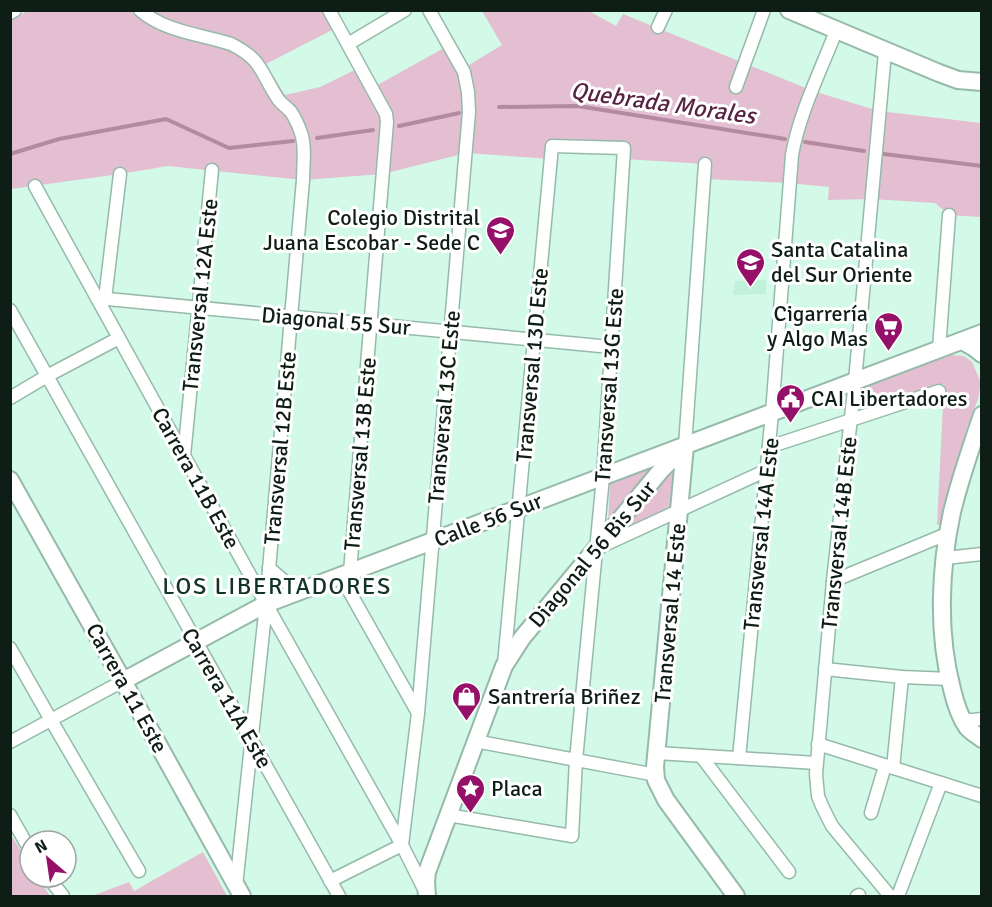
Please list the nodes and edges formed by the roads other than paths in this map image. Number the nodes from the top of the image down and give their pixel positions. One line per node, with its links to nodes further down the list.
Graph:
1 (15, 10): 9 (street)
2 (140, 10): 25 (street, Transversal 12B Este)
3 (329, 10): 12 (street)
4 (405, 10): 12 (street)
5 (429, 10): 27 (street, Transversal 13C Este)
6 (666, 10): 10 (street)
7 (764, 10): 15 (street)
8 (789, 10): 11 (street)
9 (10, 13)
10 (658, 27)
11 (836, 31): 13 (street); 39 (street, Transversal 14A Este)
12 (348, 44): 26 (street, Transversal 13B Este)
13 (885, 51): 14 (street); 36 (street, Transversal 14B Este)
14 (981, 82)
15 (736, 87)
16 (552, 146): 30 (street, Transversal 13D Este); 32 (street, Transversal 13G Este)
17 (705, 164): 42 (street)
18 (212, 170): 23 (street, Transversal 12A Este)
19 (120, 174): 22 (street)
20 (35, 186): 22 (street, Carrera 11B Este)
21 (949, 215): 33 (street)
22 (101, 299): 23 (street, Diagonal 55 Sur); 29 (street, Carrera 11B Este)
23 (198, 308): 25 (street, Diagonal 55 Sur); 44 (street, Transversal 12A Este)
24 (10, 310): 35 (street, Carrera 11A Este)
25 (291, 317): 26 (street, Diagonal 55 Sur); 55 (street, Transversal 12B Este)
26 (371, 324): 27 (street, Diagonal 55 Sur); 56 (street, Transversal 13B Este)
27 (451, 332): 30 (street, Diagonal 55 Sur); 51 (street, Transversal 13C Este)
28 (981, 333): 31 (street, Calle 56 Sur)
29 (119, 338): 35 (street); 44 (street, Carrera 11B Este)
30 (534, 339): 32 (street, Diagonal 55 Sur); 48 (street, Transversal 13D Este)
31 (962, 341): 33 (street, Calle 56 Sur); 34 (street)
32 (611, 347): 46 (street, Transversal 13G Este)
33 (939, 349): 36 (street, Calle 56 Sur)
34 (981, 354)
35 (47, 376): 38 (street); 60 (street, Carrera 11A Este)
36 (855, 381): 39 (street, Calle 56 Sur); 41 (street, Transversal 14B Este)
37 (939, 391): 41 (street)
38 (10, 398)
39 (772, 413): 42 (street, Calle 56 Sur); 43 (street, Transversal 14A Este)
40 (981, 415): 50 (street)
41 (851, 420): 43 (street); 57 (street, Transversal 14B Este)
42 (685, 446): 46 (street, Calle 56 Sur); 49 (street, Transversal 14 Este); 52 (street, Diagonal 56 Bis Sur)
43 (769, 447): 45 (street, Transversal 14A Este)
44 (184, 456): 59 (street, Carrera 11B Este)
45 (767, 470): 49 (street); 78 (street, Transversal 14A Este)
46 (603, 477): 48 (street, Calle 56 Sur); 52 (street, Transversal 13G Este)
47 (10, 480): 66 (street, Carrera 11 Este)
48 (519, 509): 51 (street, Calle 56 Sur); 62 (street, Transversal 13D Este)
49 (680, 510): 52 (street); 76 (street, Transversal 14 Este)
50 (949, 533): 54 (street); 57 (street)
51 (433, 541): 56 (street, Calle 56 Sur); 67 (street, Transversal 13C Este)
52 (596, 549): 62 (street, Diagonal 56 Bis Sur); 79 (street, Transversal 13G Este)
53 (981, 554): 54 (street)
54 (945, 558): 65 (street)
55 (269, 568): 58 (street); 59 (street, Transversal 12B Este)
56 (345, 574): 58 (street, Calle 56 Sur); 67 (street, Transversal 13B Este)
57 (833, 581): 63 (street, Transversal 14B Este)
58 (297, 592): 59 (street, Calle 56 Sur)
59 (266, 604): 60 (street, Calle 56 Sur); 72 (street, Transversal 12B Este); 89 (street, Carrera 11B Este)
60 (196, 642): 66 (street, Calle 56 Sur); 72 (street, Carrera 11A Este)
61 (10, 648): 69 (street)
62 (504, 666): 73 (street, Transversal 13D Este)
63 (825, 669): 64 (street); 75 (street, Transversal 14B Este)
64 (902, 677): 65 (street); 81 (street)
65 (949, 679): 70 (street)
66 (123, 681): 69 (street, Calle 56 Sur); 93 (street, Carrera 11 Este)
67 (418, 713): 89 (street, Transversal 13C Este)
68 (981, 719): 70 (street)
69 (51, 720): 74 (street, Calle 56 Sur); 90 (street)
70 (963, 721): 71 (street)
71 (981, 739)
72 (252, 741): 92 (street, Carrera 11A Este); 93 (street, Transversal 12B Este)
73 (475, 741): 79 (street); 87 (street, Transversal 13D Este)
74 (10, 742)
75 (818, 744): 80 (street, Transversal 14B Este); 81 (street)
76 (657, 753): 77 (street); 82 (street, Transversal 14 Este)
77 (701, 756): 78 (street); 91 (street)
78 (739, 758): 80 (street)
79 (576, 760): 82 (street); 87 (street, Transversal 13G Este)
80 (816, 763): 97 (street, Transversal 14B Este)
81 (889, 767): 83 (street); 85 (street)
82 (656, 777): 96 (street)
83 (941, 783): 84 (street); 98 (street)
84 (981, 796)
85 (871, 813)
86 (10, 815): 88 (street)
87 (448, 815): 94 (street, Transversal 13D Este)
88 (18, 829)
89 (402, 845): 92 (street); 94 (street, Carrera 11B Este)
90 (139, 871)
91 (789, 872)
92 (330, 881): 95 (street, Carrera 11A Este)
93 (239, 891)
94 (426, 895)
95 (339, 897)
96 (736, 897)
97 (890, 897)
98 (898, 897)

